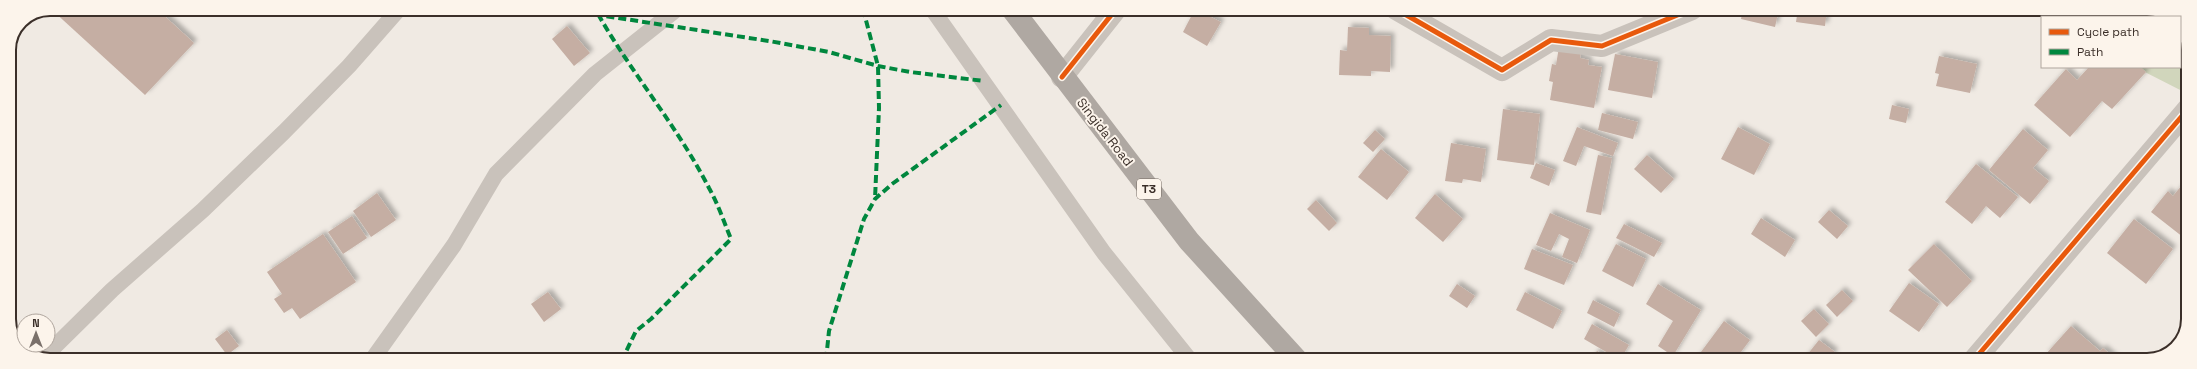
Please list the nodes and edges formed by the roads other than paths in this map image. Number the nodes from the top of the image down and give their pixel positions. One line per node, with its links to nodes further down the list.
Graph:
1 (393, 16): 10 (lane)
2 (668, 16): 11 (lane)
3 (937, 16): 12 (lane)
4 (1017, 16): 8 (highway, Singida Road / T3)
5 (1110, 16): 8 (street)
6 (1408, 16): 7 (street)
7 (1675, 16)
8 (1062, 77): 13 (highway, Singida Road / T3)
9 (2181, 117): 14 (street)
10 (48, 353)
11 (377, 353)
12 (1184, 353)
13 (1291, 353)
14 (1980, 353)

